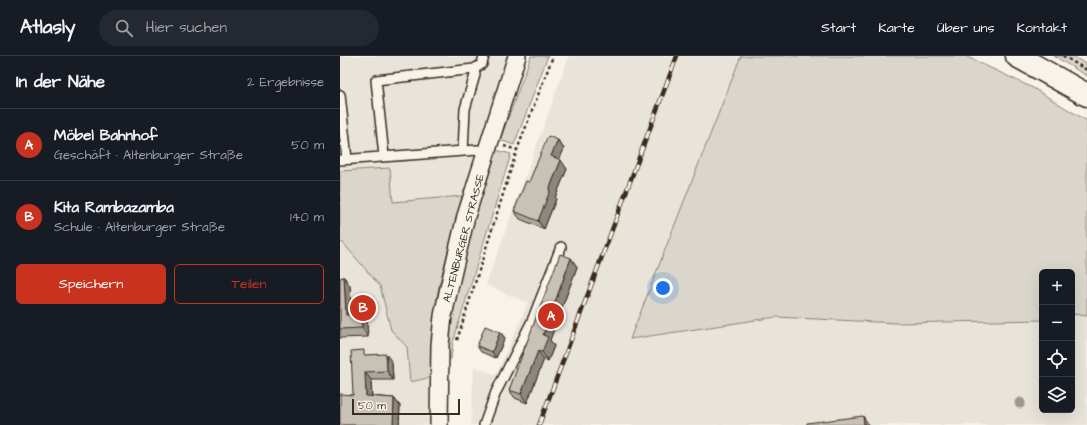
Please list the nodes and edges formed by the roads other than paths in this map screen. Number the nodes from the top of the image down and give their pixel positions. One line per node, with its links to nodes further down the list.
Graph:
1 (484, 56): 4 (lane)
2 (517, 56): 8 (street, ALTENBURGER STRASSE)
3 (1017, 56): 5 (main road)
4 (474, 69): 7 (lane); 9 (lane)
5 (1087, 95)
6 (340, 96): 10 (lane)
7 (463, 151): 8 (lane); 9 (lane)
8 (486, 153): 12 (street, ALTENBURGER STRASSE)
9 (384, 156): 10 (lane)
10 (344, 160)
11 (561, 246): 13 (lane)
12 (439, 425)
13 (484, 425)

